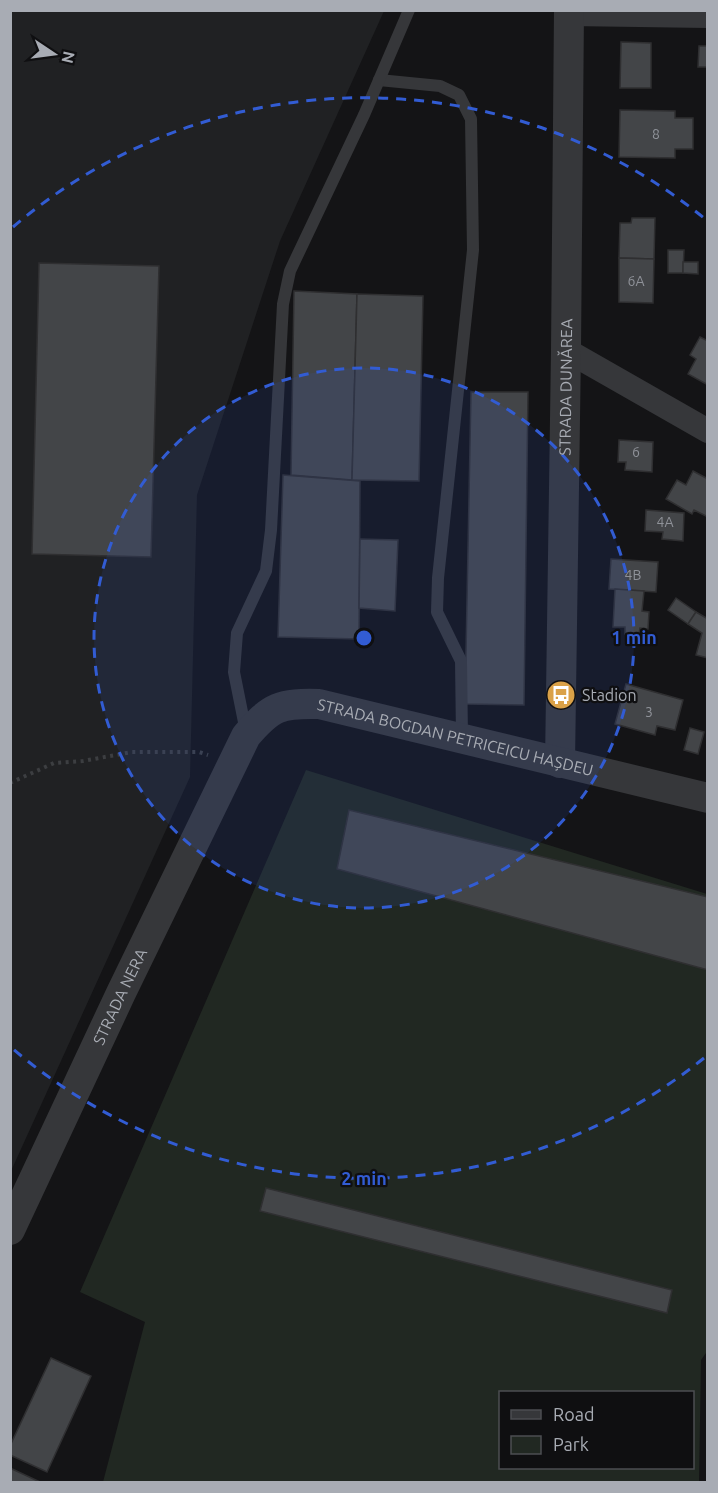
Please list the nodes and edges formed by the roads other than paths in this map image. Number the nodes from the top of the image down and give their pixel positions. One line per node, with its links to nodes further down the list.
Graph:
1 (409, 10): 4 (lane)
2 (568, 12): 3 (street); 5 (street, STRADA DUNĂREA)
3 (708, 16)
4 (379, 80): 7 (lane); 8 (lane)
5 (566, 350): 6 (street); 9 (street, STRADA DUNĂREA)
6 (708, 430)
7 (246, 736): 8 (street, STRADA BOGDAN PETRICEICU HAȘDEU); 10 (street, STRADA BOGDAN PETRICEICU HAȘDEU)
8 (462, 739): 9 (street, STRADA BOGDAN PETRICEICU HAȘDEU)
9 (560, 763): 11 (street, STRADA BOGDAN PETRICEICU HAȘDEU)
10 (232, 765): 12 (street, STRADA NERA)
11 (708, 798)
12 (10, 1230)

